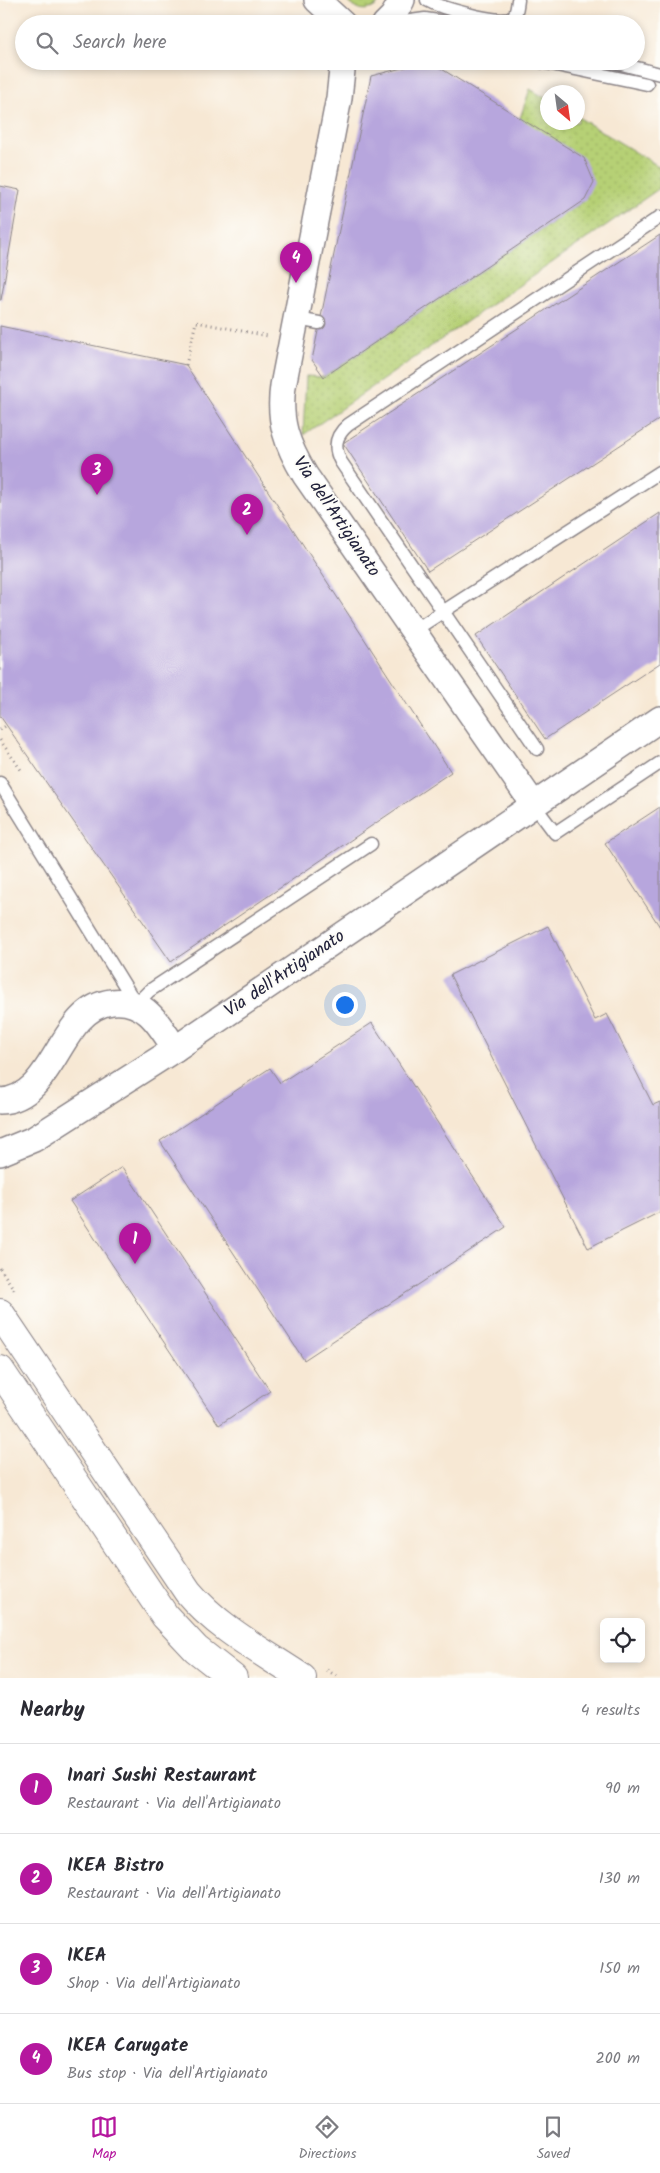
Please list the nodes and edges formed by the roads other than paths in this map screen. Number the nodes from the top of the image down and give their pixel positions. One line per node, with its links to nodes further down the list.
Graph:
1 (402, 0): 4 (street)
2 (427, 0): 5 (lane)
3 (518, 0): 6 (lane)
4 (394, 15)
5 (481, 15)
6 (515, 15)
7 (342, 70): 13 (street)
8 (352, 70): 13 (street)
9 (580, 70): 12 (lane)
10 (645, 70): 11 (lane)
11 (660, 74)
12 (647, 84)
13 (338, 98): 17 (street, Via dell'Artigianato)
14 (660, 217): 16 (lane)
15 (660, 472): 16 (lane)
16 (442, 612): 17 (lane); 19 (lane)
17 (413, 631): 22 (street, Via dell'Artigianato)
18 (660, 719): 22 (street, Via dell'Artigianato)
19 (537, 749)
20 (660, 763): 22 (lane)
21 (0, 783): 24 (lane)
22 (534, 806): 25 (street, Via dell'Artigianato)
23 (371, 844): 24 (lane)
24 (136, 1004): 25 (street); 26 (street)
25 (175, 1049): 27 (street, Via dell'Artigianato)
26 (0, 1101)
27 (34, 1138): 28 (street, Via dell'Artigianato); 29 (street, Via dell'Artigianato)
28 (0, 1153)
29 (0, 1171)
30 (8, 1303): 33 (main road)
31 (0, 1370): 32 (main road)
32 (8, 1395): 34 (main road)
33 (310, 1672)
34 (233, 1678)

